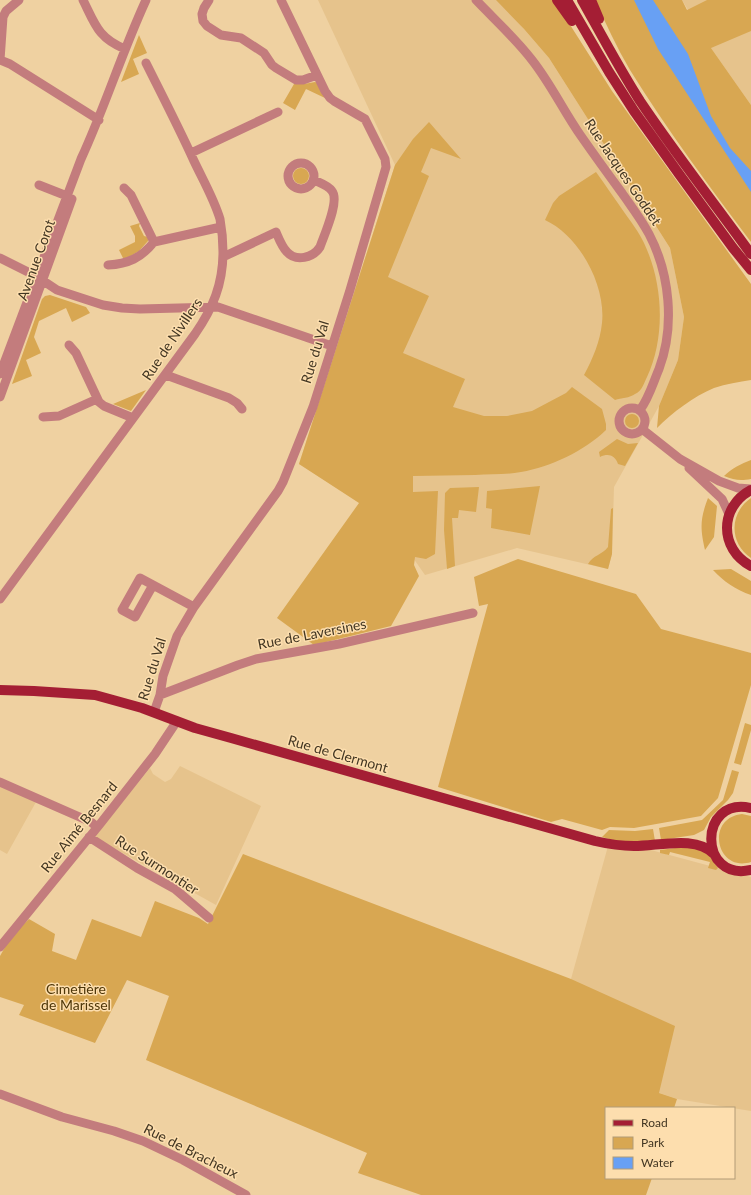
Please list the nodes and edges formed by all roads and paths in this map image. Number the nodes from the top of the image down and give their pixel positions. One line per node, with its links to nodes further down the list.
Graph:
1 (19, 0): 12 (street)
2 (83, 0): 11 (street)
3 (146, 0): 11 (street, Avenue Corot)
4 (209, 0): 16 (street)
5 (281, 0): 16 (street, Rue du Val)
6 (476, 0): 43 (street, Rue Jacques Goddet)
7 (557, 0): 15 (main road)
8 (567, 0): 15 (main road)
9 (582, 0): 13 (main road)
10 (591, 0): 13 (main road)
11 (125, 49): 18 (street, Avenue Corot)
12 (0, 60): 18 (street)
13 (616, 62): 28 (main road)
14 (146, 63): 20 (street, Rue de Nivillers)
15 (609, 72): 27 (main road)
16 (317, 75): 37 (street, Rue du Val)
17 (278, 112): 20 (street)
18 (99, 120): 19 (street, Avenue Corot)
19 (94, 131): 24 (street, Avenue Corot); 34 (street, Avenue Corot)
20 (190, 153): 25 (street, Rue de Nivillers)
21 (314, 180): 29 (street)
22 (39, 185): 24 (street)
23 (124, 188): 26 (street)
24 (67, 196): 34 (street, Avenue Corot)
25 (221, 227): 26 (street); 29 (street, Rue de Nivillers)
26 (154, 242): 31 (street)
27 (733, 248): 32 (main road); 33 (main road)
28 (751, 254)
29 (223, 257): 35 (street, Rue de Nivillers)
30 (0, 258): 34 (street)
31 (108, 265)
32 (751, 270)
33 (751, 275)
34 (40, 279): 35 (street); 38 (street, Avenue Corot); 40 (street, Avenue Corot)
35 (212, 306): 37 (street); 39 (street, Rue de Nivillers)
36 (68, 345): 41 (street)
37 (332, 346): 53 (street, Rue du Val)
38 (0, 374)
39 (166, 375): 42 (street); 45 (street, Rue de Nivillers)
40 (0, 397)
41 (97, 399): 44 (street); 45 (street)
42 (242, 410)
43 (640, 410): 46 (street); 46 (street)
44 (43, 417)
45 (133, 418): 52 (street, Rue de Nivillers)
46 (642, 429): 47 (street)
47 (680, 458): 48 (street); 49 (street)
48 (751, 490): 49 (main road)
49 (730, 514): 50 (main road)
50 (751, 566)
51 (153, 585): 53 (street)
52 (0, 599)
53 (194, 607): 56 (street, Rue du Val)
54 (473, 613): 56 (street, Rue de Laversines)
55 (0, 690): 57 (main road, Rue de Clermont)
56 (160, 695): 57 (street, Rue du Val)
57 (154, 712): 58 (main road, Rue de Clermont)
58 (177, 721): 61 (street, Rue Aimé Besnard); 64 (main road, Rue de Clermont)
59 (0, 782): 61 (street)
60 (751, 808): 62 (main road, Rue de Clermont)
61 (97, 827): 63 (street, Rue Aimé Besnard)
62 (713, 827): 64 (main road, Rue de Clermont); 65 (main road)
63 (89, 837): 67 (street, Rue Surmontier); 68 (street, Rue Aimé Besnard)
64 (669, 844): 65 (main road, Rue de Clermont)
65 (714, 854): 66 (main road, Rue de Clermont)
66 (751, 870)
67 (209, 918)
68 (0, 947)
69 (0, 1094): 70 (street, Rue de Bracheux)
70 (246, 1195)

